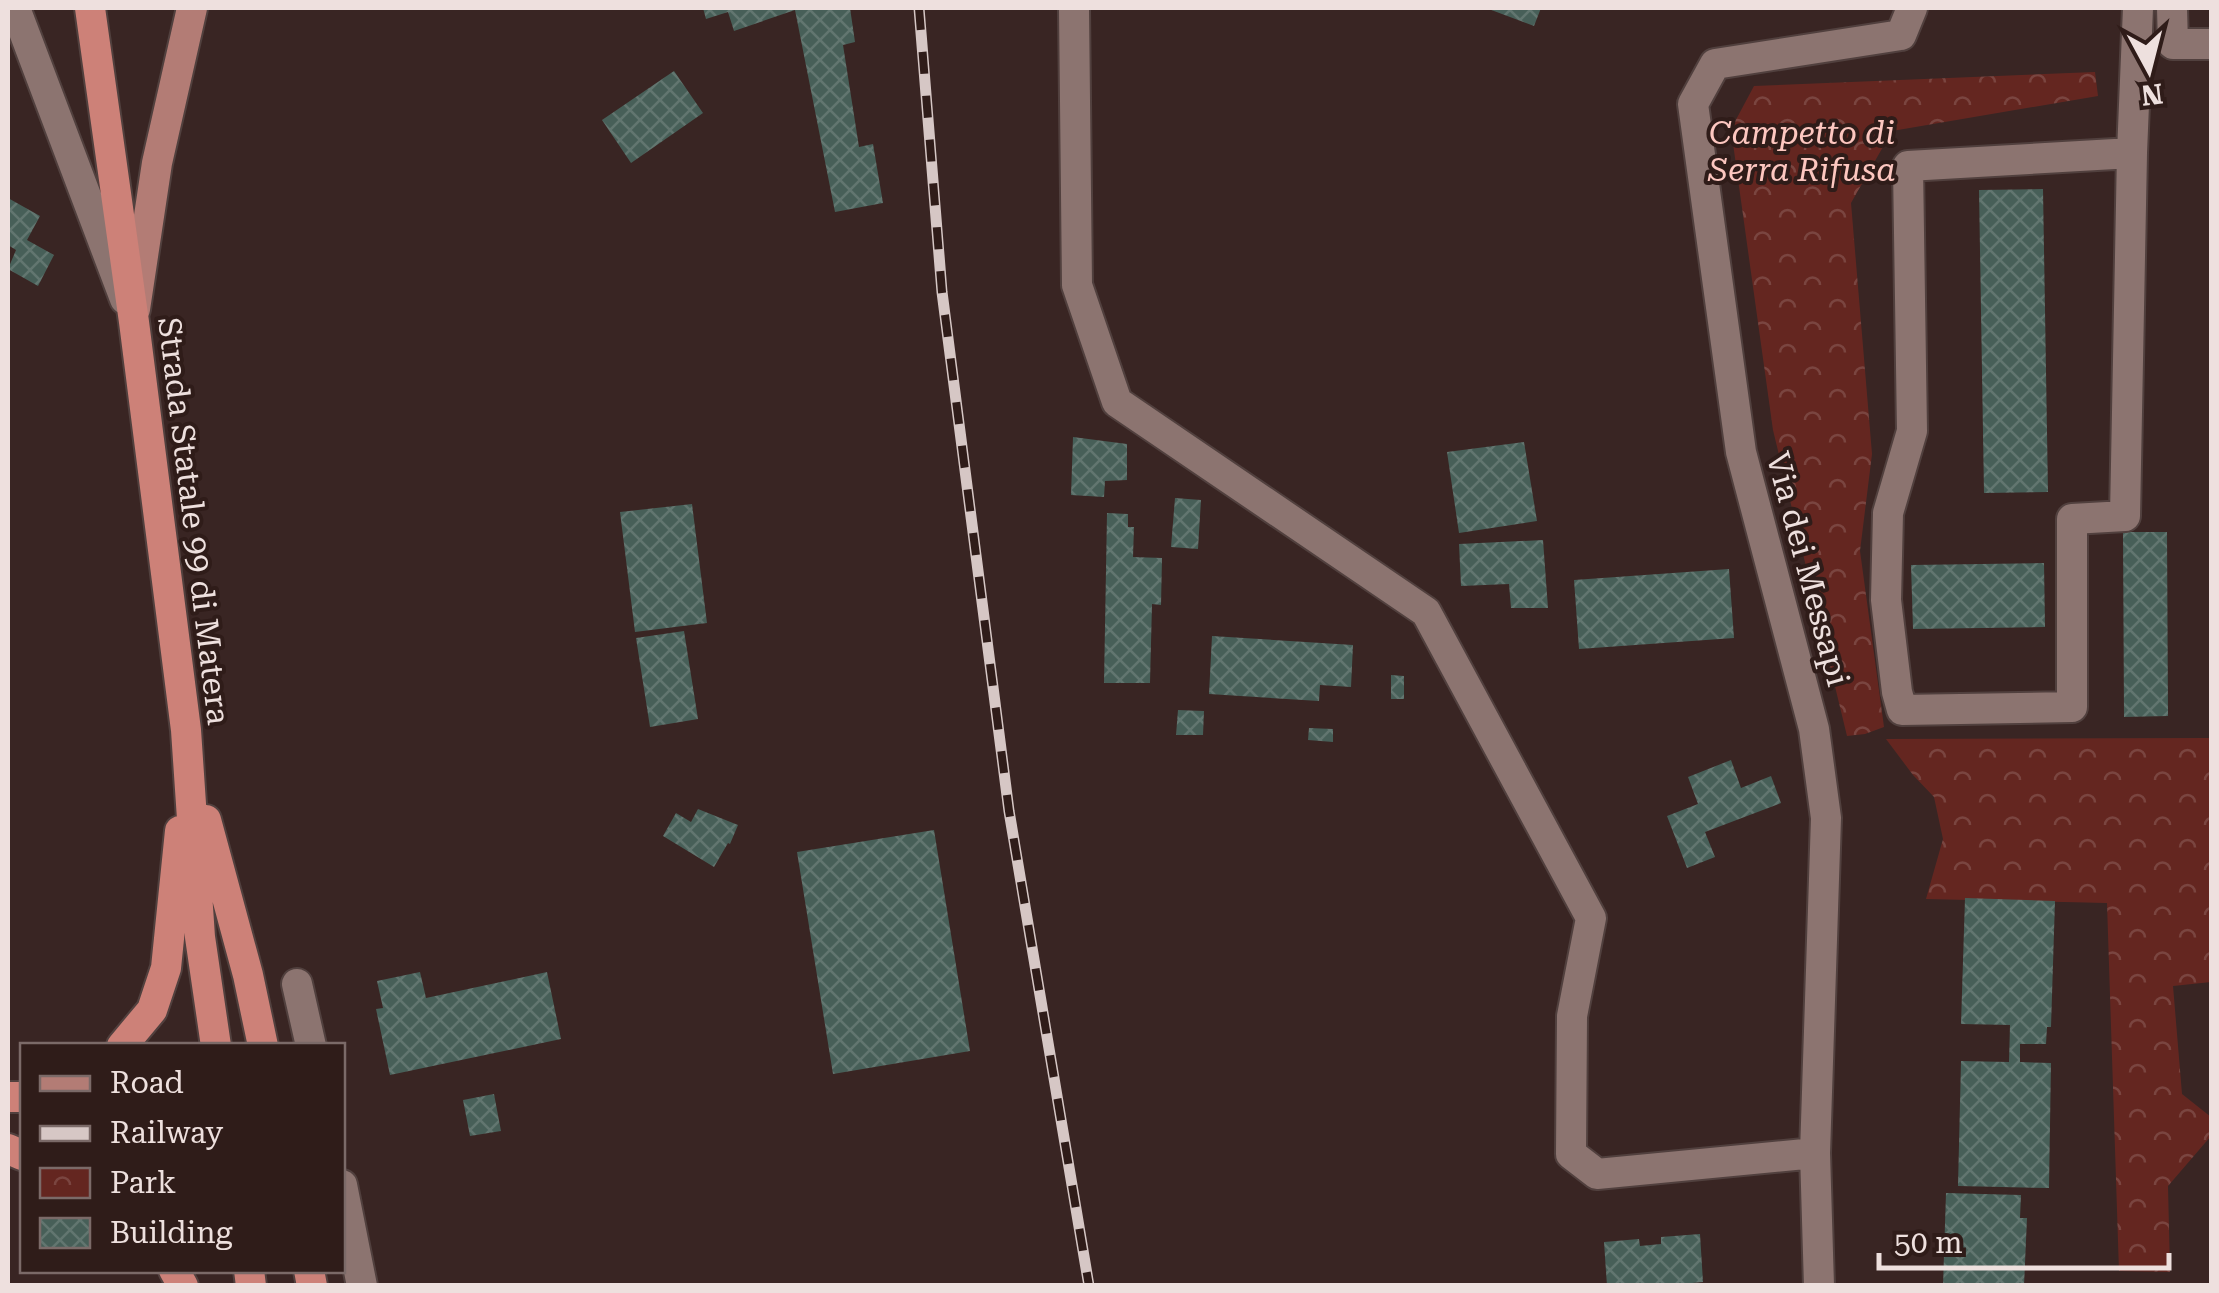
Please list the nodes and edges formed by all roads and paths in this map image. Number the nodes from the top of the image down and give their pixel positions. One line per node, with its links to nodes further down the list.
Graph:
1 (15, 8): 10 (street)
2 (90, 8): 10 (highway, Strada Statale 99 di Matera)
3 (192, 8): 10 (main road)
4 (1074, 8): 17 (street)
5 (2138, 8): 9 (street)
6 (2172, 8): 8 (street)
7 (1905, 17): 17 (street, Via dei Messapi)
8 (2212, 44)
9 (2132, 153): 9 (street)
10 (134, 322): 11 (highway, Strada Statale 99 di Matera)
11 (189, 759): 13 (highway); 14 (highway, Strada Statale 99 di Matera); 15 (highway)
12 (296, 984): 16 (street)
13 (124, 1043)
14 (216, 1043)
15 (263, 1043)
16 (310, 1043)
17 (1815, 1153): 20 (street, Via dei Messapi)
18 (345, 1199): 19 (street)
19 (362, 1286)
20 (1819, 1286)

